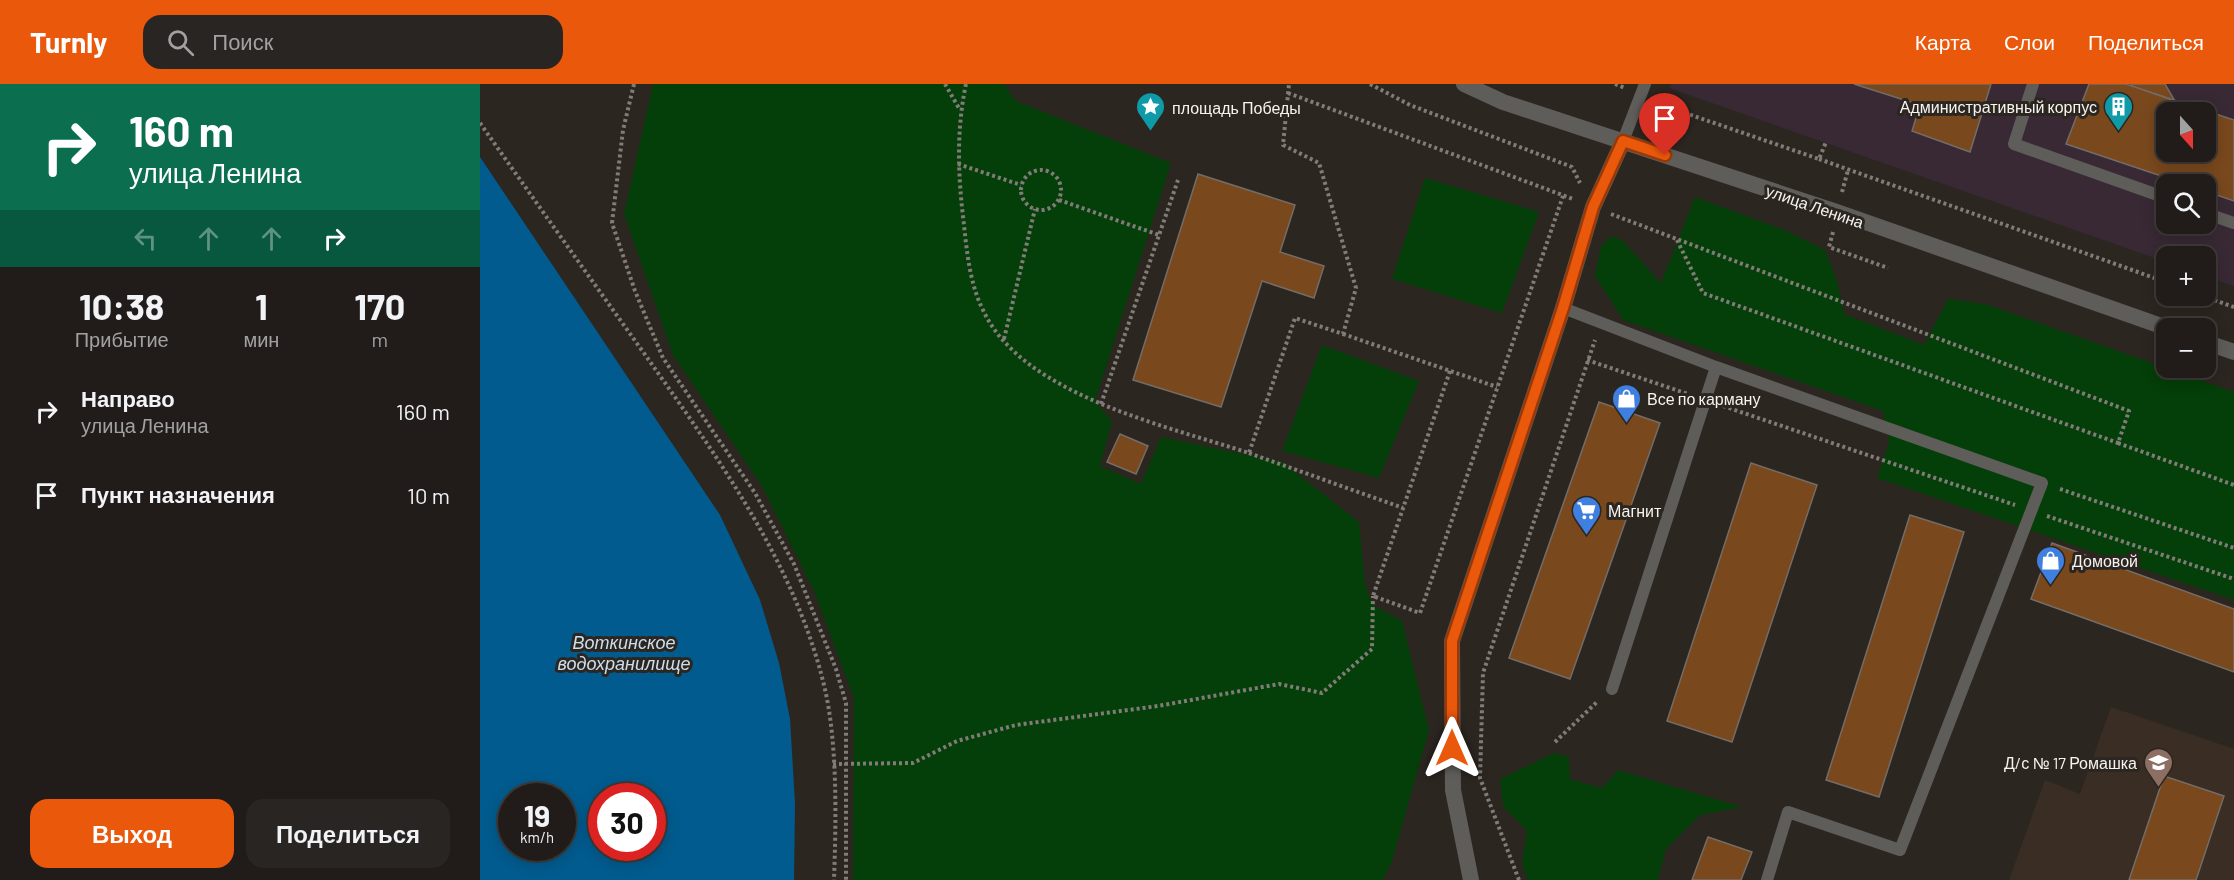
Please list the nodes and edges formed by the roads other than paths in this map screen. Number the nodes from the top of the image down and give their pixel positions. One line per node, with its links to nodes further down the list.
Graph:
1 (1464, 84): 4 (street, улица Ленина)
2 (2033, 84): 5 (lane)
3 (1642, 89): 4 (lane)
4 (1623, 141): 8 (street); 9 (street, улица Ленина)
5 (2156, 194)
6 (2216, 217): 7 (lane)
7 (2234, 223)
8 (1563, 308): 12 (lane); 14 (street)
9 (2156, 324)
10 (2216, 346): 11 (street)
11 (2234, 352)
12 (1716, 367): 13 (lane); 15 (lane)
13 (1612, 688)
14 (1472, 880)
15 (1767, 880)

